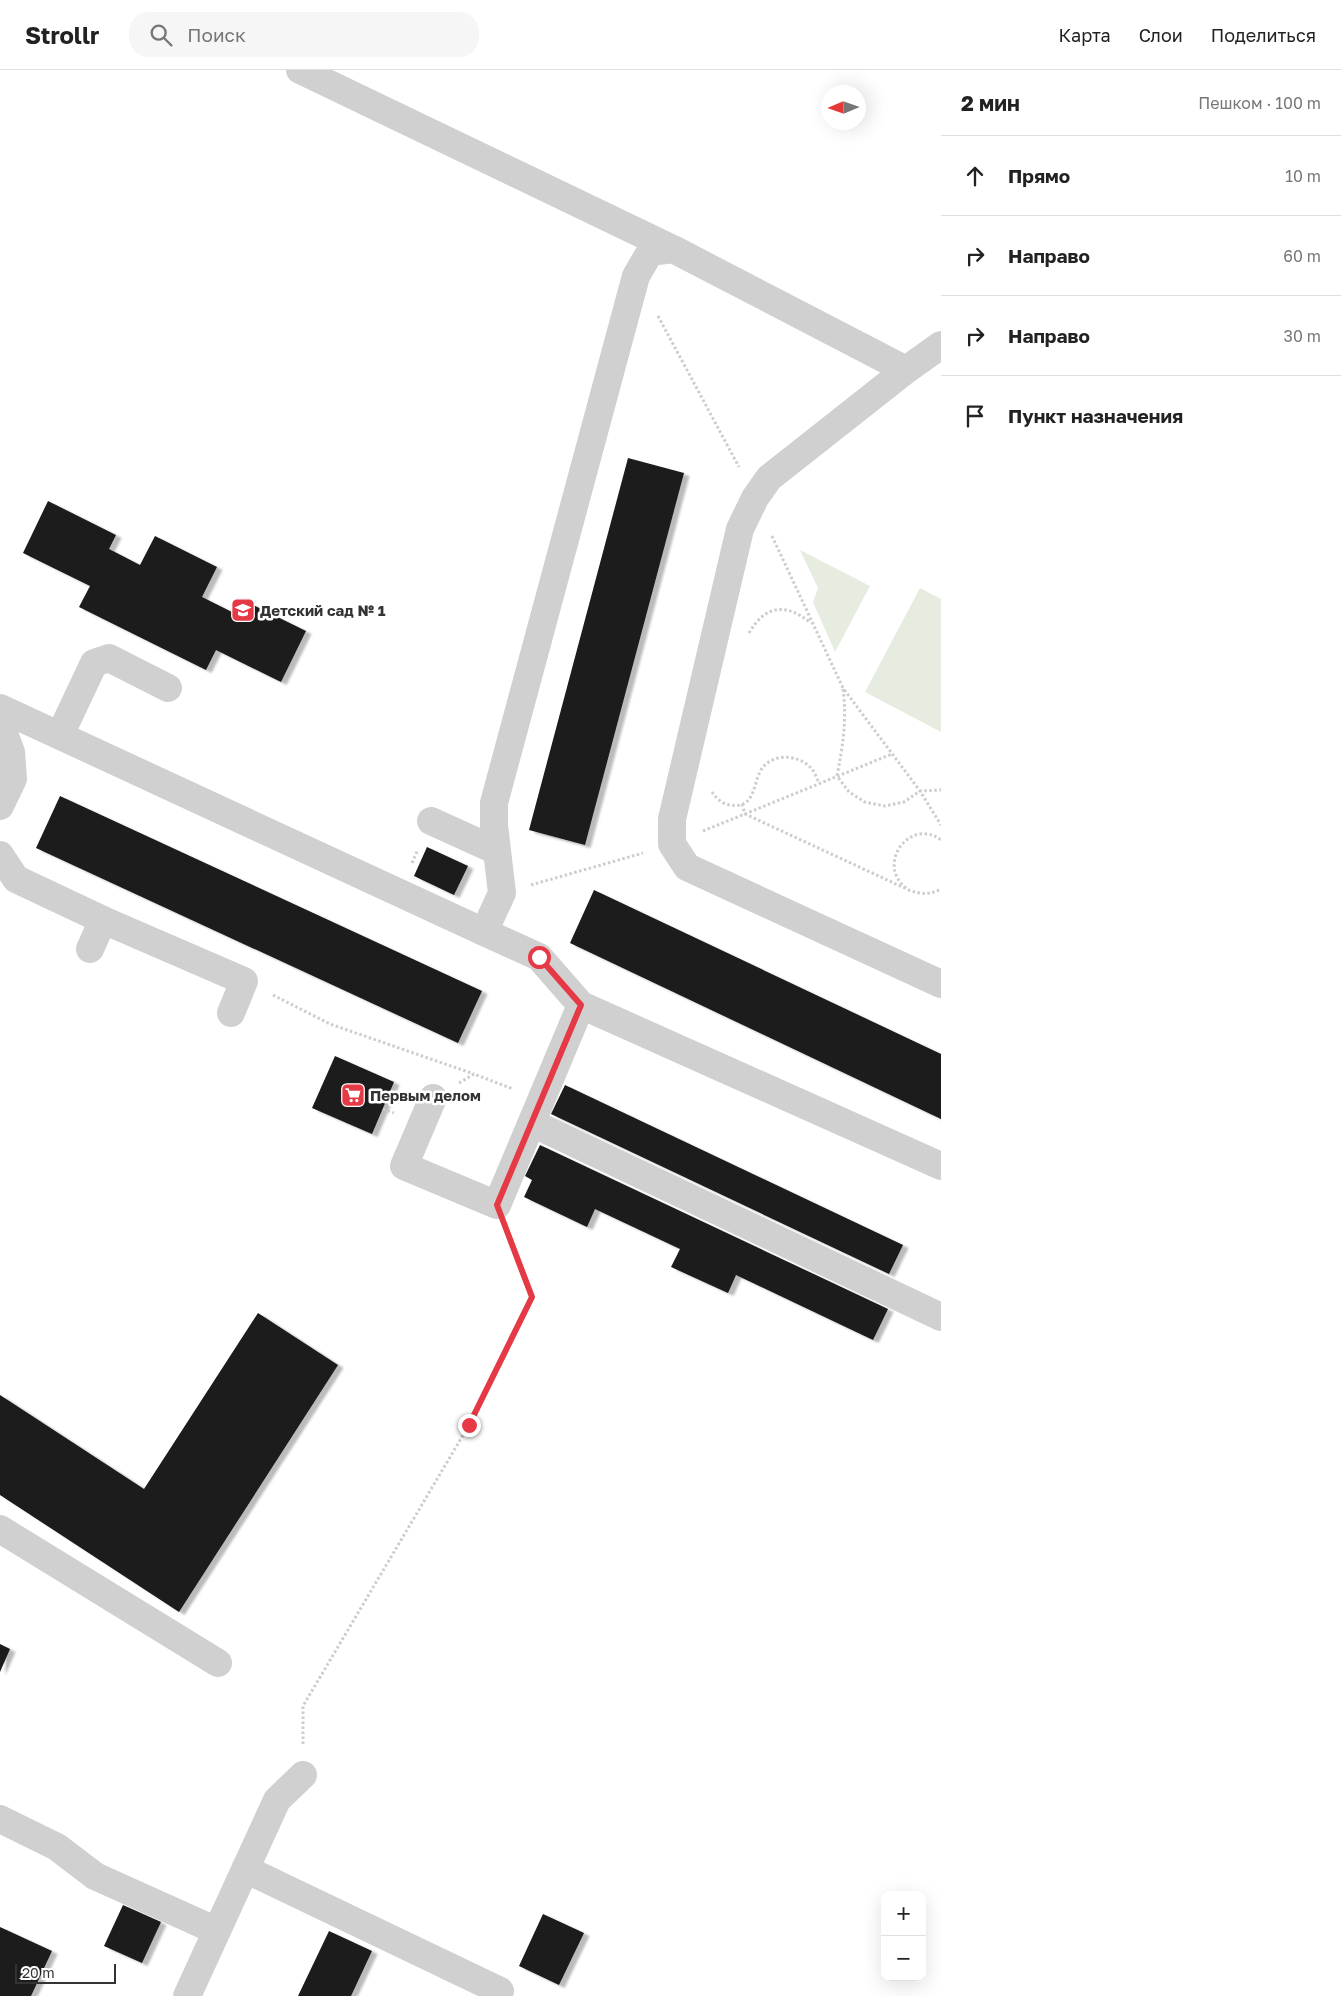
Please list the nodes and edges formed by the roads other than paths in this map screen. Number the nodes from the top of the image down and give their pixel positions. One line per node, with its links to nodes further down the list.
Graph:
1 (300, 70): 2 (lane)
2 (673, 249): 4 (lane); 11 (lane)
3 (941, 345): 4 (lane)
4 (906, 370): 16 (lane)
5 (168, 688): 8 (lane)
6 (0, 708): 8 (lane)
7 (0, 722): 9 (lane)
8 (60, 735): 14 (lane)
9 (0, 806)
10 (431, 821): 11 (lane)
11 (497, 851): 14 (lane)
12 (0, 854): 13 (lane)
13 (103, 920): 15 (lane); 18 (lane)
14 (484, 932): 17 (lane)
15 (90, 949)
16 (941, 984)
17 (581, 1005): 20 (lane); 21 (lane)
18 (231, 1013)
19 (432, 1098): 20 (lane)
20 (536, 1112): 22 (lane)
21 (941, 1166)
22 (941, 1317)
23 (0, 1529): 24 (lane)
24 (218, 1663)
25 (303, 1774): 27 (lane)
26 (0, 1819): 28 (lane)
27 (245, 1869): 28 (lane); 29 (lane)
28 (217, 1931): 30 (lane)
29 (500, 1991)
30 (187, 1996)

